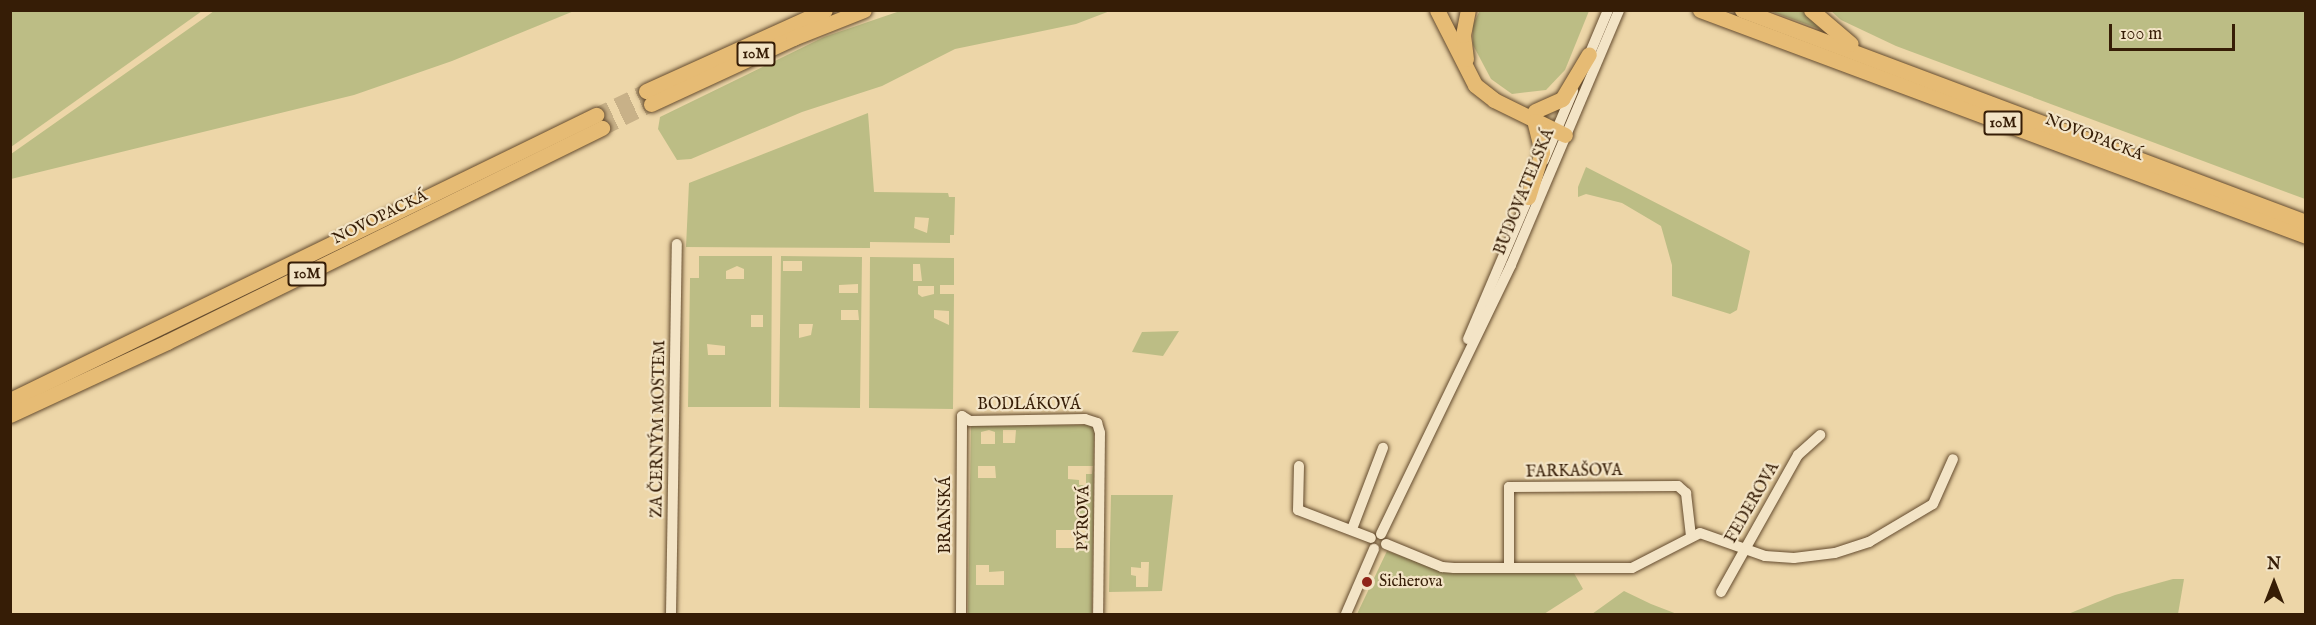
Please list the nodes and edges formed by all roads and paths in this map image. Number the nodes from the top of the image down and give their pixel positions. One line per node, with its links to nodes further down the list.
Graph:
1 (825, 10): 2 (highway, 10M)
2 (864, 10)
3 (1437, 10): 11 (highway)
4 (1468, 10): 11 (highway)
5 (1700, 10): 15 (highway, NOVOPACKÁ / 10M)
6 (1742, 10): 10 (highway, NOVOPACKÁ / 10M)
7 (1811, 10): 10 (highway)
8 (1612, 14): 9 (street, BUDOVATELSKÁ); 12 (street, BUDOVATELSKÁ)
9 (1589, 54): 11 (highway); 12 (street, BUDOVATELSKÁ)
10 (1888, 65): 14 (highway, NOVOPACKÁ / 10M)
11 (1535, 116): 12 (highway); 13 (highway)
12 (1562, 129): 13 (street, BUDOVATELSKÁ); 17 (street, BUDOVATELSKÁ)
13 (1528, 197): 17 (street, BUDOVATELSKÁ)
14 (2306, 222)
15 (2306, 236)
16 (677, 244): 32 (street, ZA ČERNÝM MOSTEM)
17 (1451, 381): 28 (street, BUDOVATELSKÁ)
18 (10, 400): 19 (highway, NOVOPACKÁ / 10M)
19 (10, 415)
20 (962, 416): 21 (street, BODLÁKOVÁ); 33 (street, BRANSKÁ)
21 (1097, 423): 34 (street, PÝROVÁ)
22 (1820, 435): 29 (street, FEDEROVA)
23 (1383, 448): 26 (street)
24 (1953, 459): 29 (street)
25 (1299, 466): 26 (street)
26 (1352, 529): 28 (street)
27 (1691, 536): 29 (street); 30 (street); 30 (street, FARKAŠOVA)
28 (1378, 542): 30 (street); 35 (street, BUDOVATELSKÁ)
29 (1743, 550): 31 (street, FEDEROVA)
30 (1509, 567)
31 (1721, 592)
32 (671, 615)
33 (961, 615)
34 (1098, 615)
35 (1346, 615)

